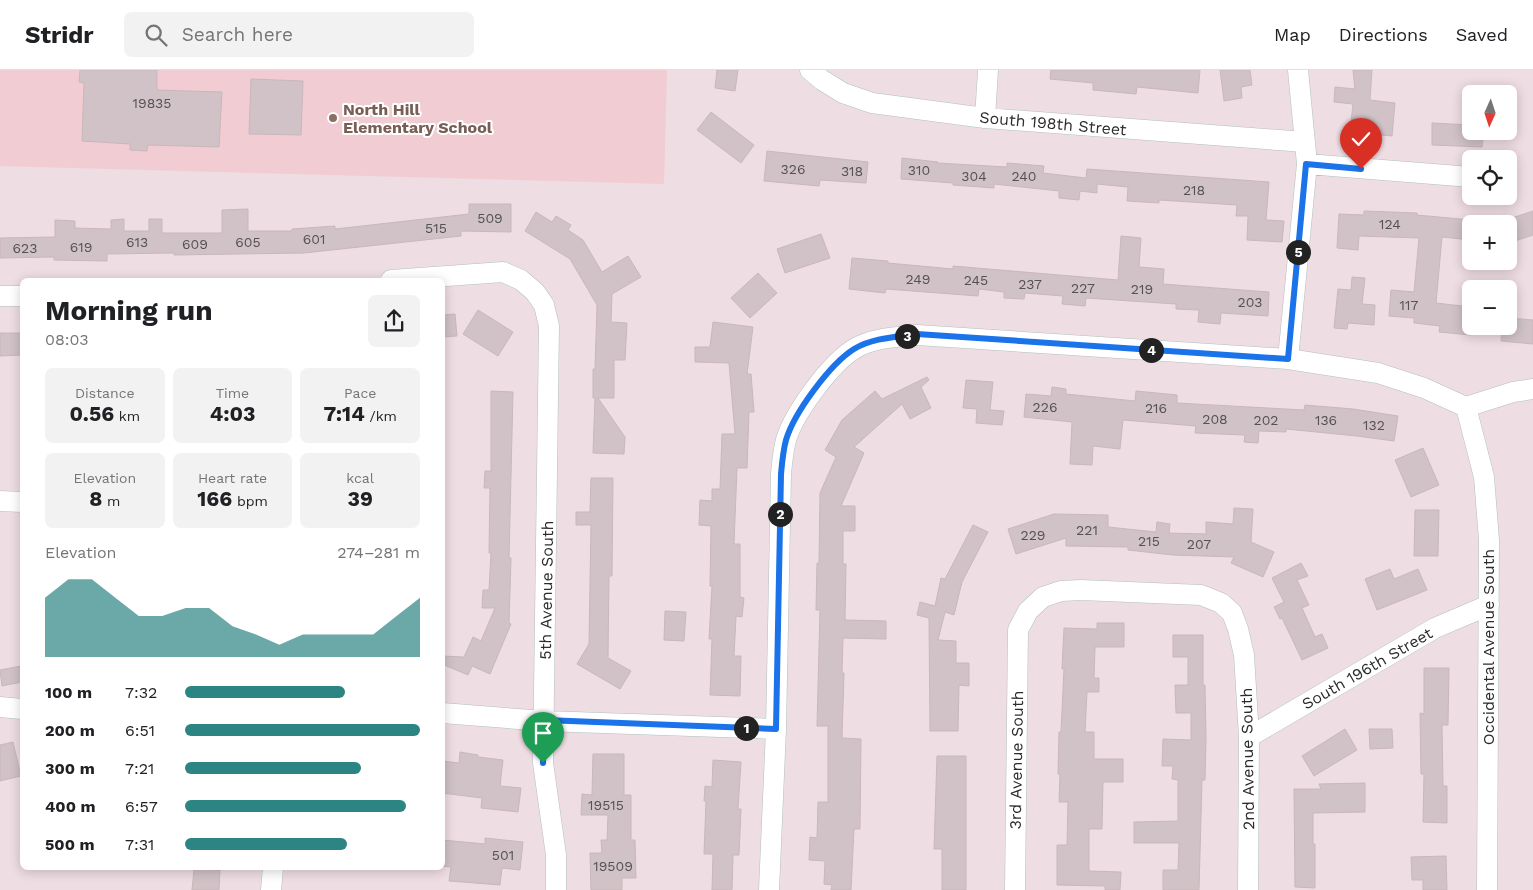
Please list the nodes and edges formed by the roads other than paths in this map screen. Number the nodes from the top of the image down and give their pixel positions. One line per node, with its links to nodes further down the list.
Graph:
1 (810, 70): 4 (street, South 198th Street)
2 (988, 70): 4 (street)
3 (1298, 70): 5 (street)
4 (985, 118): 5 (street, South 198th Street)
5 (1305, 142): 6 (street)
6 (1306, 164): 7 (street); 11 (street)
7 (1462, 176)
8 (419, 278): 21 (street, 5th Avenue South)
9 (0, 296): 10 (street)
10 (20, 296)
11 (1288, 359): 13 (street); 22 (street)
12 (1533, 390): 13 (street)
13 (1466, 407): 16 (street, Occidental Avenue South)
14 (0, 501): 15 (street)
15 (20, 502)
16 (1489, 605): 23 (street, South 196th Street); 30 (street, Occidental Avenue South)
17 (1018, 630): 23 (street, 2nd Avenue South); 28 (street, 3rd Avenue South)
18 (0, 706): 19 (street)
19 (20, 709)
20 (445, 713): 21 (street)
21 (544, 720): 22 (street); 26 (street, 5th Avenue South)
22 (776, 729): 27 (street)
23 (1249, 736): 29 (street, 2nd Avenue South)
24 (273, 870): 25 (street)
25 (271, 890)
26 (556, 890)
27 (768, 890)
28 (1015, 890)
29 (1248, 890)
30 (1487, 890)

